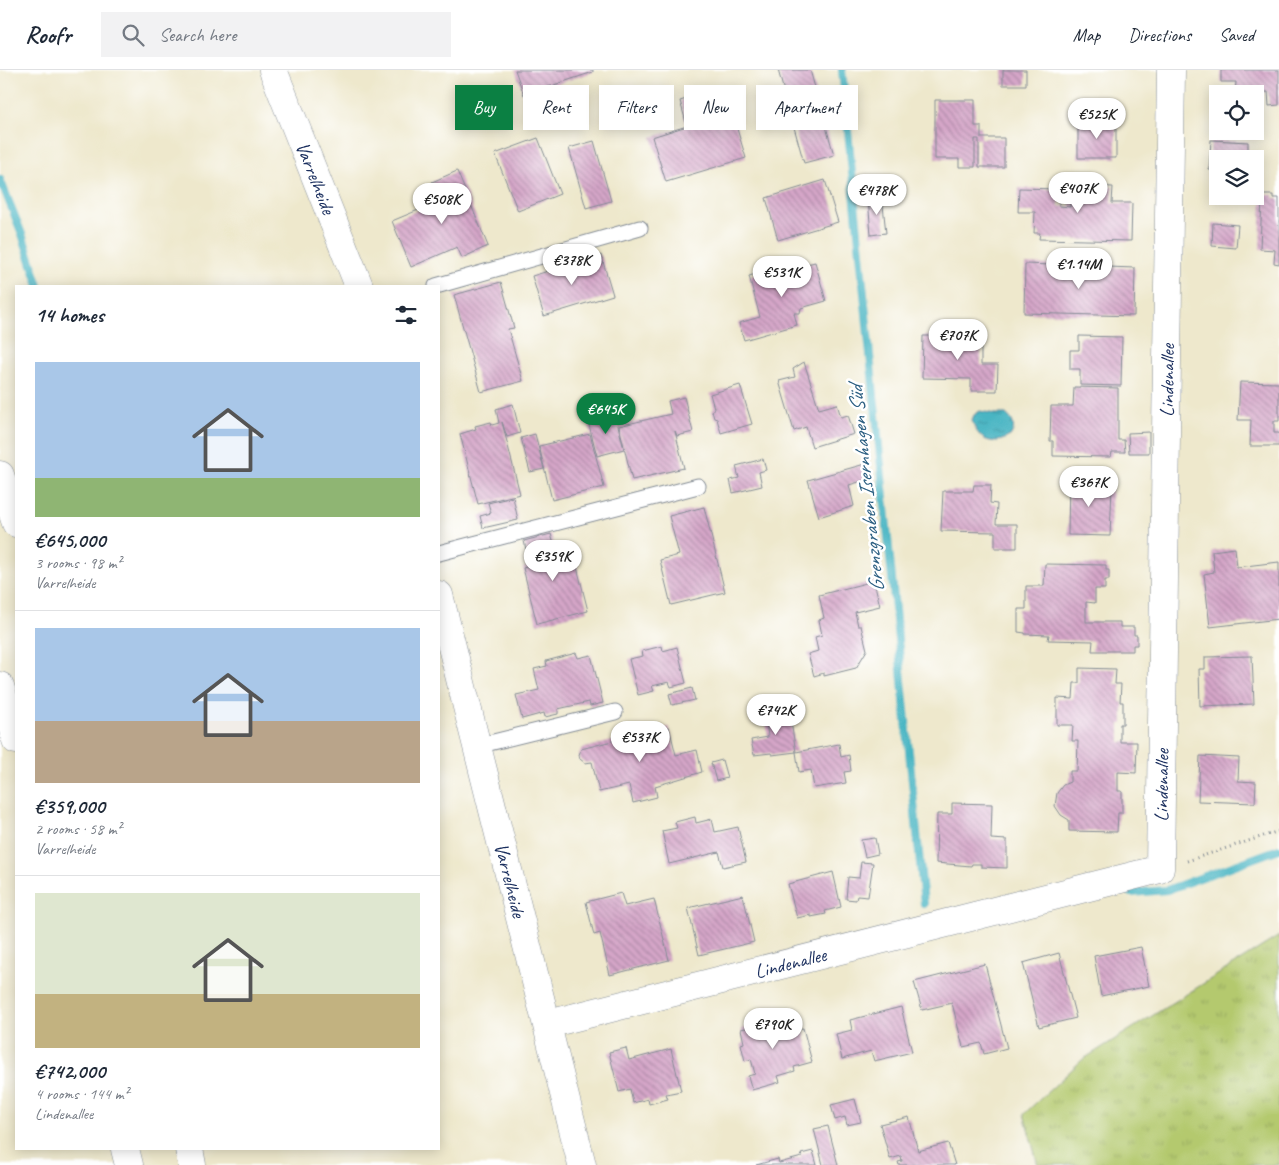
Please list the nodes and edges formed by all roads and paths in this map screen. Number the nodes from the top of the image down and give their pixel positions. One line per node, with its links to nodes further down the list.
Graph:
1 (273, 70): 4 (main road, Varrelheide)
2 (1171, 70): 16 (main road, Lindenallee)
3 (640, 228): 5 (lane)
4 (359, 285)
5 (440, 285)
6 (0, 475): 8 (main road)
7 (698, 486): 9 (lane)
8 (15, 520)
9 (440, 553)
10 (440, 599): 14 (main road, Varrelheide)
11 (0, 686): 13 (main road)
12 (615, 712): 14 (lane)
13 (15, 737)
14 (477, 746): 17 (main road, Varrelheide)
15 (1279, 832): 16 (path)
16 (1160, 870): 17 (main road, Lindenallee)
17 (548, 1024): 22 (main road, Varrelheide)
18 (125, 1150): 20 (main road)
19 (189, 1150): 21 (main road)
20 (129, 1165)
21 (192, 1165)
22 (582, 1165)

